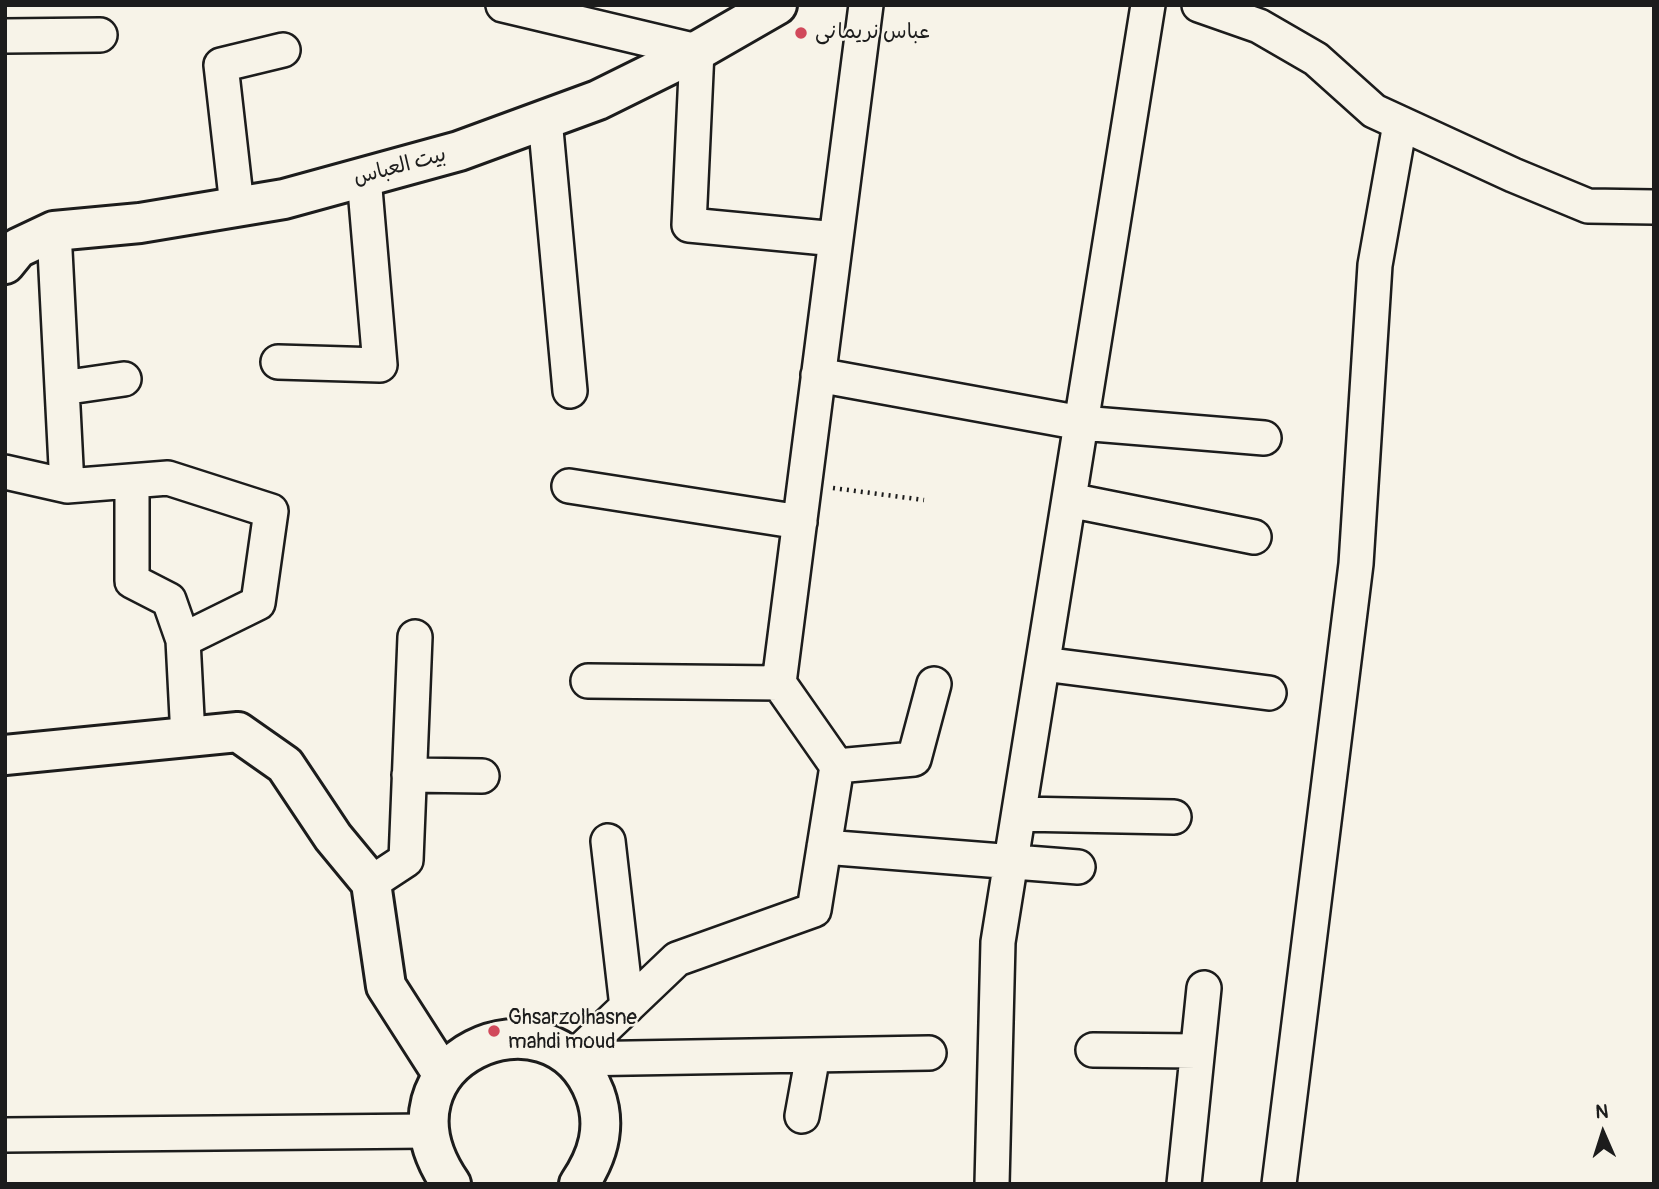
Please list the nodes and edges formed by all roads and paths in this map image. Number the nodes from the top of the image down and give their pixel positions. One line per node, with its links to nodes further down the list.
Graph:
1 (503, 5): 9 (street)
2 (777, 5): 9 (street, بیت العباس)
3 (866, 5): 16 (street)
4 (1148, 5): 23 (street)
5 (1199, 5): 11 (street)
6 (100, 35): 7 (street)
7 (5, 36)
8 (283, 50): 13 (street)
9 (697, 51): 10 (street, بیت العباس); 16 (street)
10 (545, 119): 12 (street, بیت العباس); 22 (street)
11 (1400, 124): 14 (street); 68 (street)
12 (365, 177): 13 (street, بیت العباس); 18 (street)
13 (237, 206): 15 (street, بیت العباس)
14 (1654, 207)
15 (54, 230): 17 (street, بیت العباس); 21 (street)
16 (836, 240): 19 (street)
17 (5, 264)
18 (278, 362)
19 (818, 375): 23 (street); 27 (street)
20 (124, 379): 21 (street)
21 (62, 388): 28 (street)
22 (570, 391)
23 (1081, 424): 24 (street); 31 (street)
24 (1264, 438)
25 (5, 472): 28 (street)
26 (132, 481): 28 (street); 35 (street); 35 (street)
27 (804, 484): 30 (path); 32 (street)
28 (67, 486)
29 (569, 486): 32 (street)
30 (925, 500)
31 (1069, 500): 33 (street); 36 (street)
32 (800, 522): 38 (street)
33 (1254, 537)
34 (415, 637): 44 (street)
35 (183, 640): 41 (street)
36 (1043, 664): 40 (street); 46 (street)
37 (588, 681): 38 (street)
38 (779, 683): 43 (street)
39 (934, 684): 43 (street)
40 (1269, 693)
41 (188, 737): 42 (street); 52 (street)
42 (5, 755)
43 (837, 766): 49 (street)
44 (409, 775): 45 (street); 52 (street)
45 (482, 776)
46 (1019, 814): 47 (street); 50 (street)
47 (1174, 817)
48 (608, 841): 54 (street)
49 (824, 847): 50 (street); 54 (street)
50 (1012, 860): 51 (street); 66 (street)
51 (1078, 867)
52 (372, 883): 60 (street)
53 (1204, 988): 56 (street)
54 (627, 1006): 59 (street)
55 (1093, 1050): 56 (street)
56 (1197, 1051): 67 (street)
57 (929, 1053): 58 (street)
58 (813, 1055): 59 (street); 61 (street)
59 (572, 1059): 60 (street); 65 (street)
60 (443, 1074): 62 (street)
61 (802, 1116)
62 (427, 1131): 63 (street); 64 (street)
63 (5, 1135)
64 (451, 1184)
65 (579, 1184)
66 (992, 1184)
67 (1184, 1184)
68 (1279, 1184)

